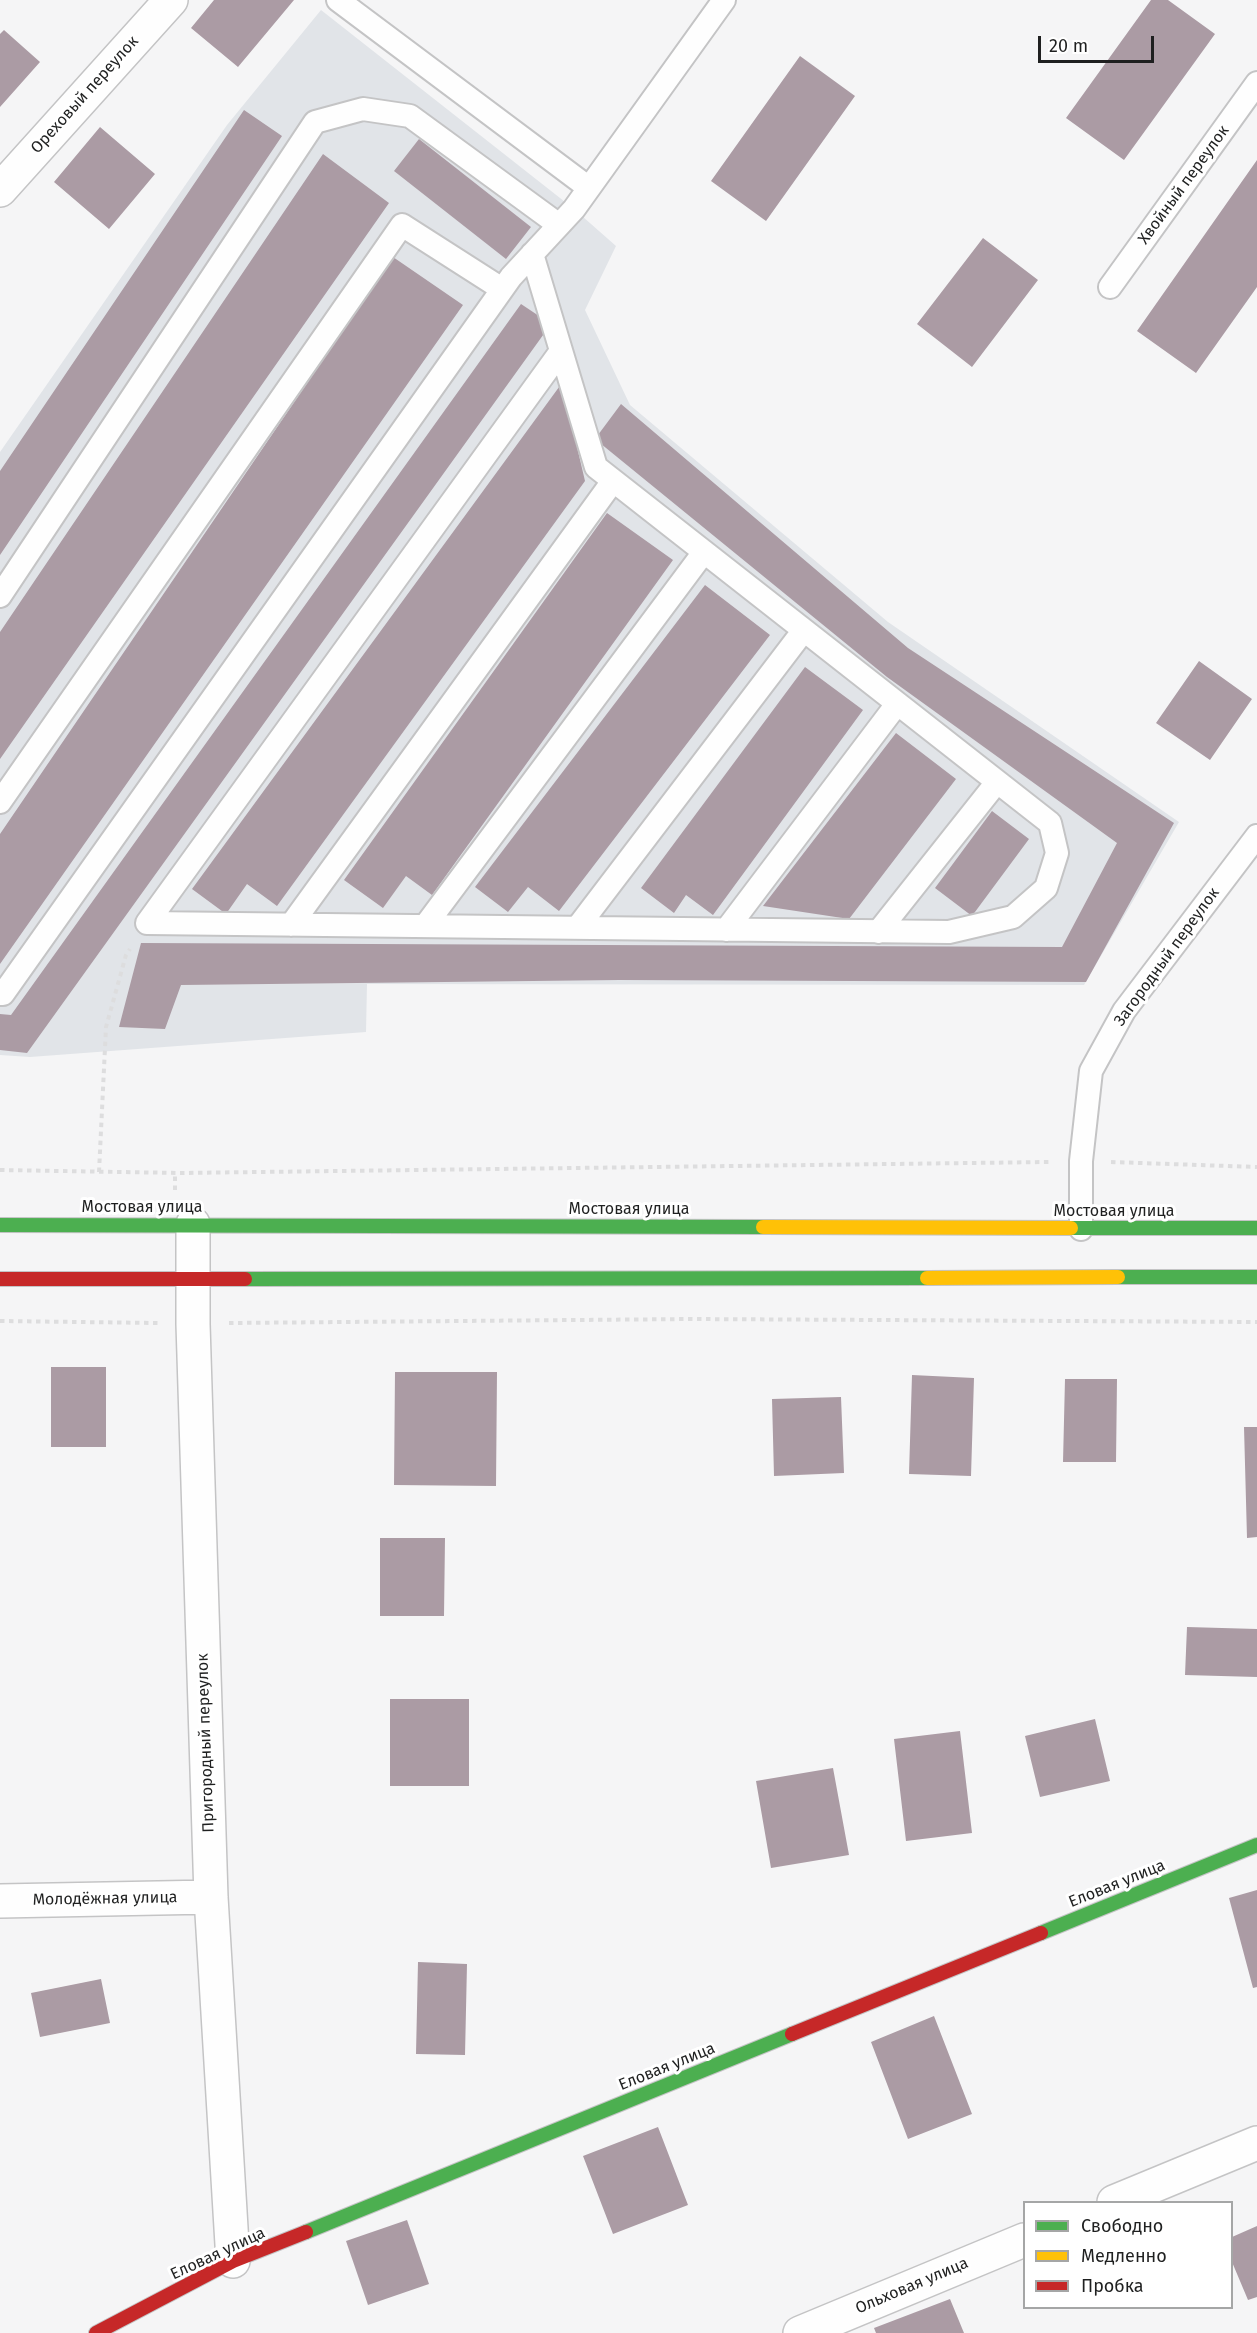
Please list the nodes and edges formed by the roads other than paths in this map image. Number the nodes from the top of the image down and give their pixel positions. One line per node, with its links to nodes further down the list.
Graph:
1 (171, 0): 6 (street, Ореховый переулок)
2 (338, 0): 5 (lane)
3 (724, 0): 5 (lane)
4 (1257, 83): 9 (lane, Хвойный переулок)
5 (589, 188): 7 (lane)
6 (0, 190)
7 (559, 225): 8 (lane); 14 (lane)
8 (532, 254): 10 (lane); 11 (lane)
9 (1110, 287)
10 (502, 290): 18 (lane); 25 (lane)
11 (561, 351): 12 (lane); 20 (lane)
12 (613, 481): 13 (lane); 20 (lane)
13 (704, 552): 15 (lane); 21 (lane)
14 (0, 596)
15 (804, 630): 16 (lane); 22 (lane)
16 (897, 704): 17 (lane); 23 (lane)
17 (997, 782): 24 (lane); 24 (lane)
18 (0, 802)
19 (1257, 836): 29 (lane, Загородный переулок)
20 (291, 925): 21 (lane)
21 (424, 926): 22 (lane)
22 (577, 928): 23 (lane)
23 (726, 930): 24 (lane)
24 (878, 932)
25 (0, 994)
26 (193, 1224): 27 (main road, Мостовая улица); 29 (main road, Мостовая улица); 32 (street, Пригородный переулок)
27 (0, 1225)
28 (1257, 1228): 29 (main road, Мостовая улица)
29 (1080, 1229)
30 (1257, 1277): 32 (main road)
31 (0, 1279): 32 (main road)
32 (193, 1279): 34 (street, Пригородный переулок)
33 (1257, 1845): 39 (main road, Еловая улица)
34 (211, 1898): 35 (street, Молодёжная улица); 39 (street, Пригородный переулок)
35 (0, 1901)
36 (1257, 2143): 37 (street)
37 (1116, 2201)
38 (1023, 2240): 41 (street, Ольховая улица)
39 (233, 2261): 40 (main road, Еловая улица)
40 (96, 2333)
41 (800, 2333)

